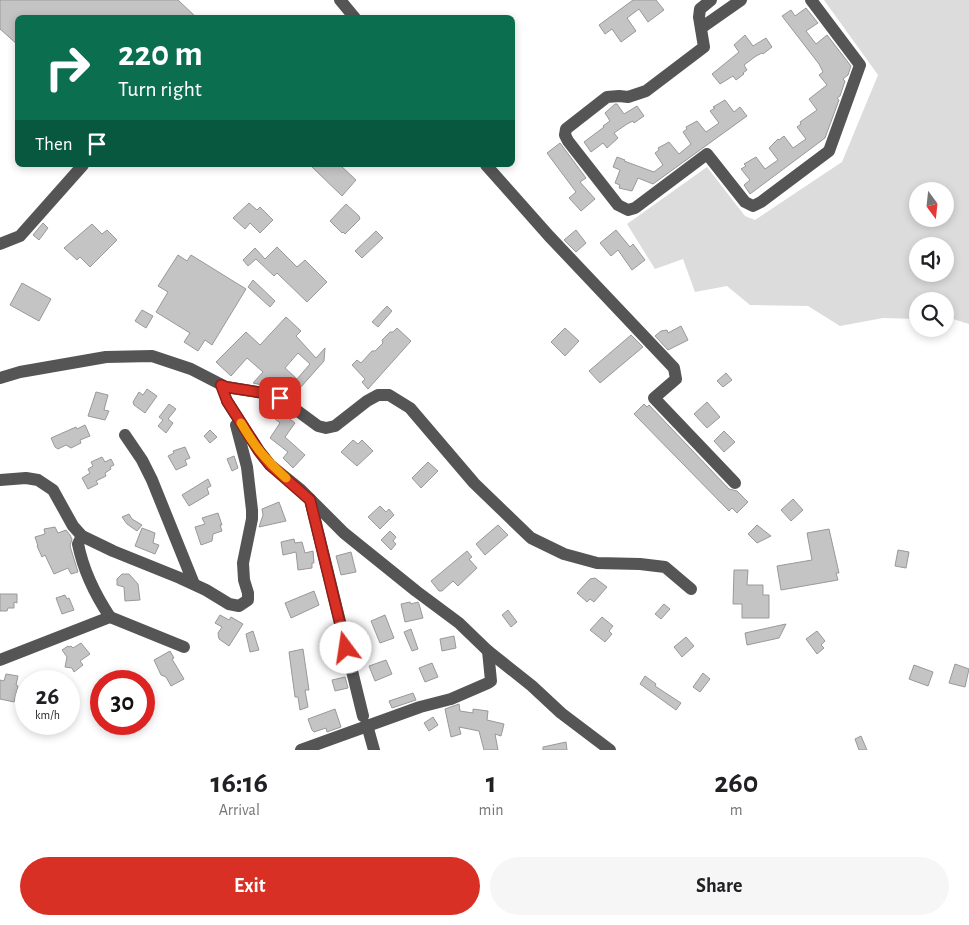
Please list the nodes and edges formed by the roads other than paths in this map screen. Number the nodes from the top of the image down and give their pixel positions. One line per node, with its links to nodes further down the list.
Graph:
1 (340, 0): 5 (street)
2 (711, 0): 6 (street)
3 (741, 0): 6 (street)
4 (811, 0): 6 (street)
5 (352, 15)
6 (701, 28)
7 (81, 167): 9 (street)
8 (488, 167): 15 (street)
9 (0, 244)
10 (0, 378): 11 (street)
11 (221, 385): 12 (street); 19 (street)
12 (227, 401): 16 (street); 18 (street)
13 (125, 435): 18 (street)
14 (0, 480): 17 (street)
15 (734, 483)
16 (310, 500): 22 (street); 24 (street)
17 (82, 536): 18 (street); 20 (street)
18 (194, 584)
19 (691, 589)
20 (110, 617): 21 (street); 23 (street)
21 (184, 647)
22 (488, 651): 24 (street); 27 (street)
23 (0, 660)
24 (365, 721): 25 (street); 26 (street)
25 (301, 750)
26 (374, 750)
27 (610, 750)

